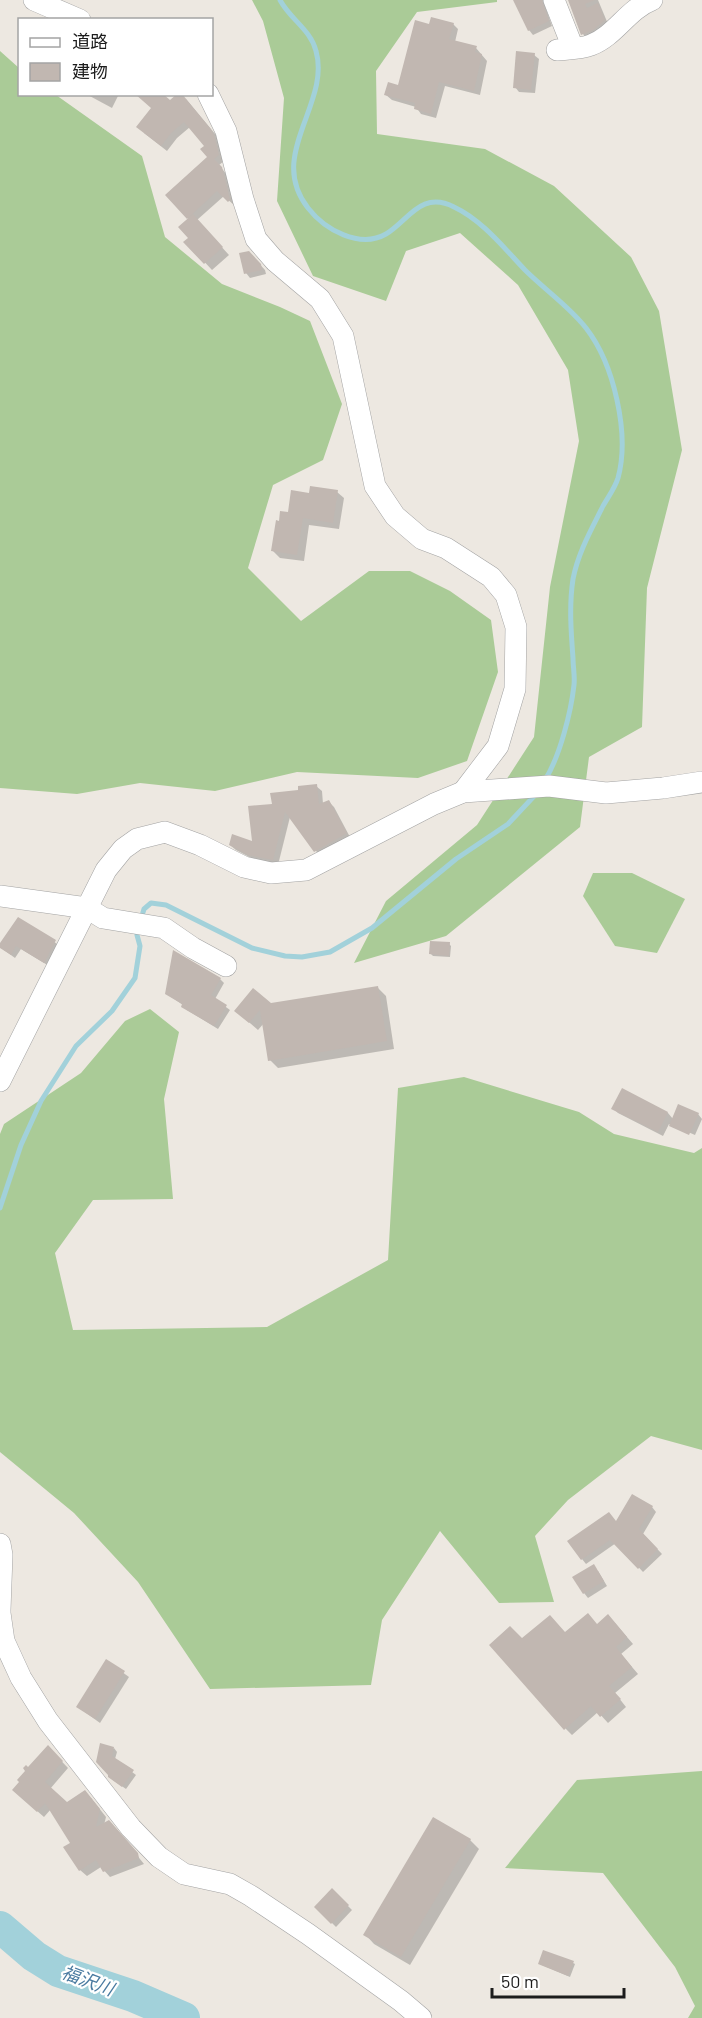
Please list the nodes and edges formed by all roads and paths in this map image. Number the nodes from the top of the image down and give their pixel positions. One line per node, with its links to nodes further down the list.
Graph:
1 (34, 0): 4 (street)
2 (554, 0): 3 (street)
3 (652, 0)
4 (75, 18)
5 (209, 96): 7 (street)
6 (702, 782): 7 (street)
7 (463, 792): 9 (street)
8 (0, 896): 9 (street)
9 (87, 908): 10 (street); 11 (street)
10 (226, 966)
11 (0, 1081)
12 (0, 1544): 13 (street)
13 (0, 1611): 14 (street)
14 (421, 2018)

